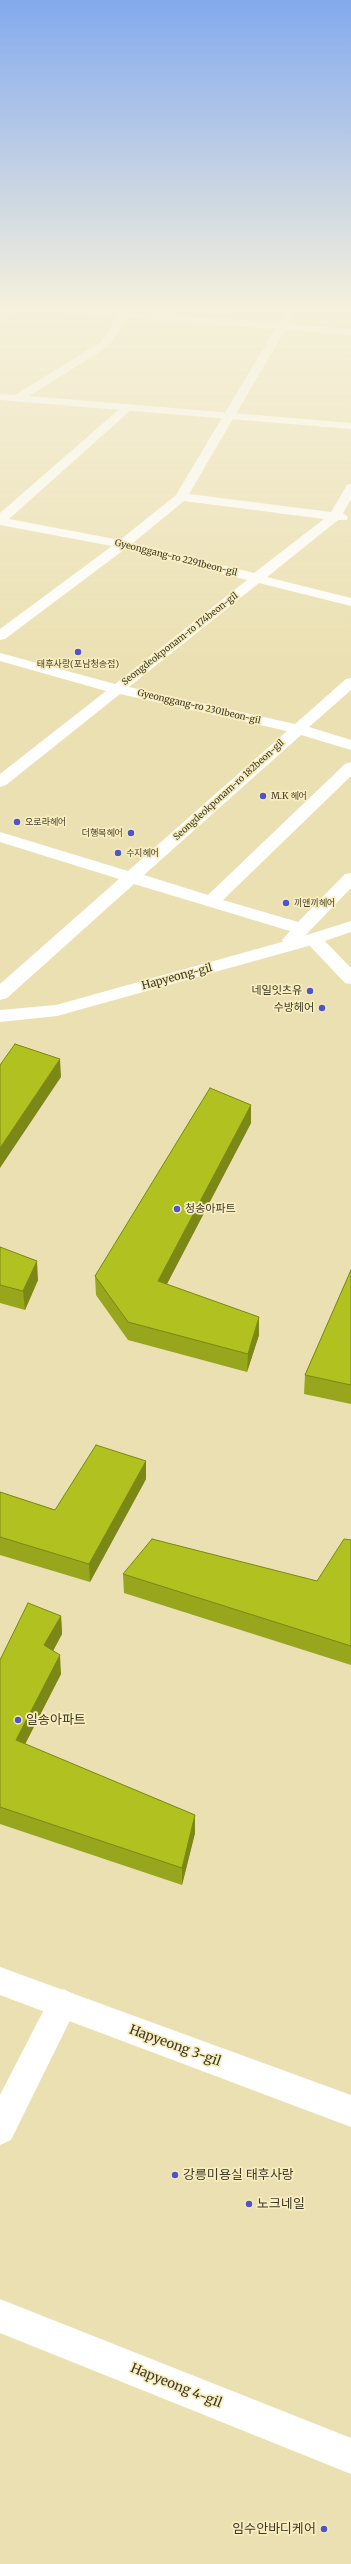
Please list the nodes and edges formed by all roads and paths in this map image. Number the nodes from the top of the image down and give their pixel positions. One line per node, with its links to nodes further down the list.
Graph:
1 (103, 430): 7 (street)
2 (221, 430): 4 (street)
3 (351, 488): 5 (street, Seongdeokponam-ro 174beon-gil)
4 (181, 497): 5 (street); 8 (street)
5 (335, 516): 6 (street); 9 (street, Seongdeokponam-ro 174beon-gil)
6 (351, 518)
7 (0, 521): 8 (street, Gyeonggang-ro 2291beon-gil)
8 (123, 544): 9 (street, Gyeonggang-ro 2291beon-gil); 11 (street)
9 (257, 578): 10 (street, Gyeonggang-ro 2291beon-gil); 14 (street, Seongdeokponam-ro 174beon-gil)
10 (351, 602)
11 (0, 636)
12 (0, 657): 14 (street, Gyeonggang-ro 2301beon-gil)
13 (351, 682): 15 (street, Seongdeokponam-ro 182beon-gil)
14 (117, 689): 15 (street, Gyeonggang-ro 2301beon-gil); 18 (street, Seongdeokponam-ro 174beon-gil)
15 (298, 729): 16 (street, Gyeonggang-ro 2301beon-gil); 20 (street, Seongdeokponam-ro 182beon-gil)
16 (351, 745)
17 (351, 767): 22 (street)
18 (0, 782)
19 (0, 837): 20 (street)
20 (130, 878): 22 (street); 26 (street, Seongdeokponam-ro 182beon-gil)
21 (351, 878): 24 (street)
22 (211, 902): 24 (street)
23 (351, 926): 24 (street, Hapyeong-gil)
24 (307, 934): 25 (street); 27 (street, Hapyeong-gil)
25 (351, 979)
26 (0, 994)
27 (0, 1016)
28 (0, 1981): 29 (street, Hapyeong 3-gil)
29 (63, 2004): 30 (street, Hapyeong 3-gil); 31 (street)
30 (351, 2111)
31 (0, 2129)
32 (0, 2316): 33 (street, Hapyeong 4-gil)
33 (351, 2456)

